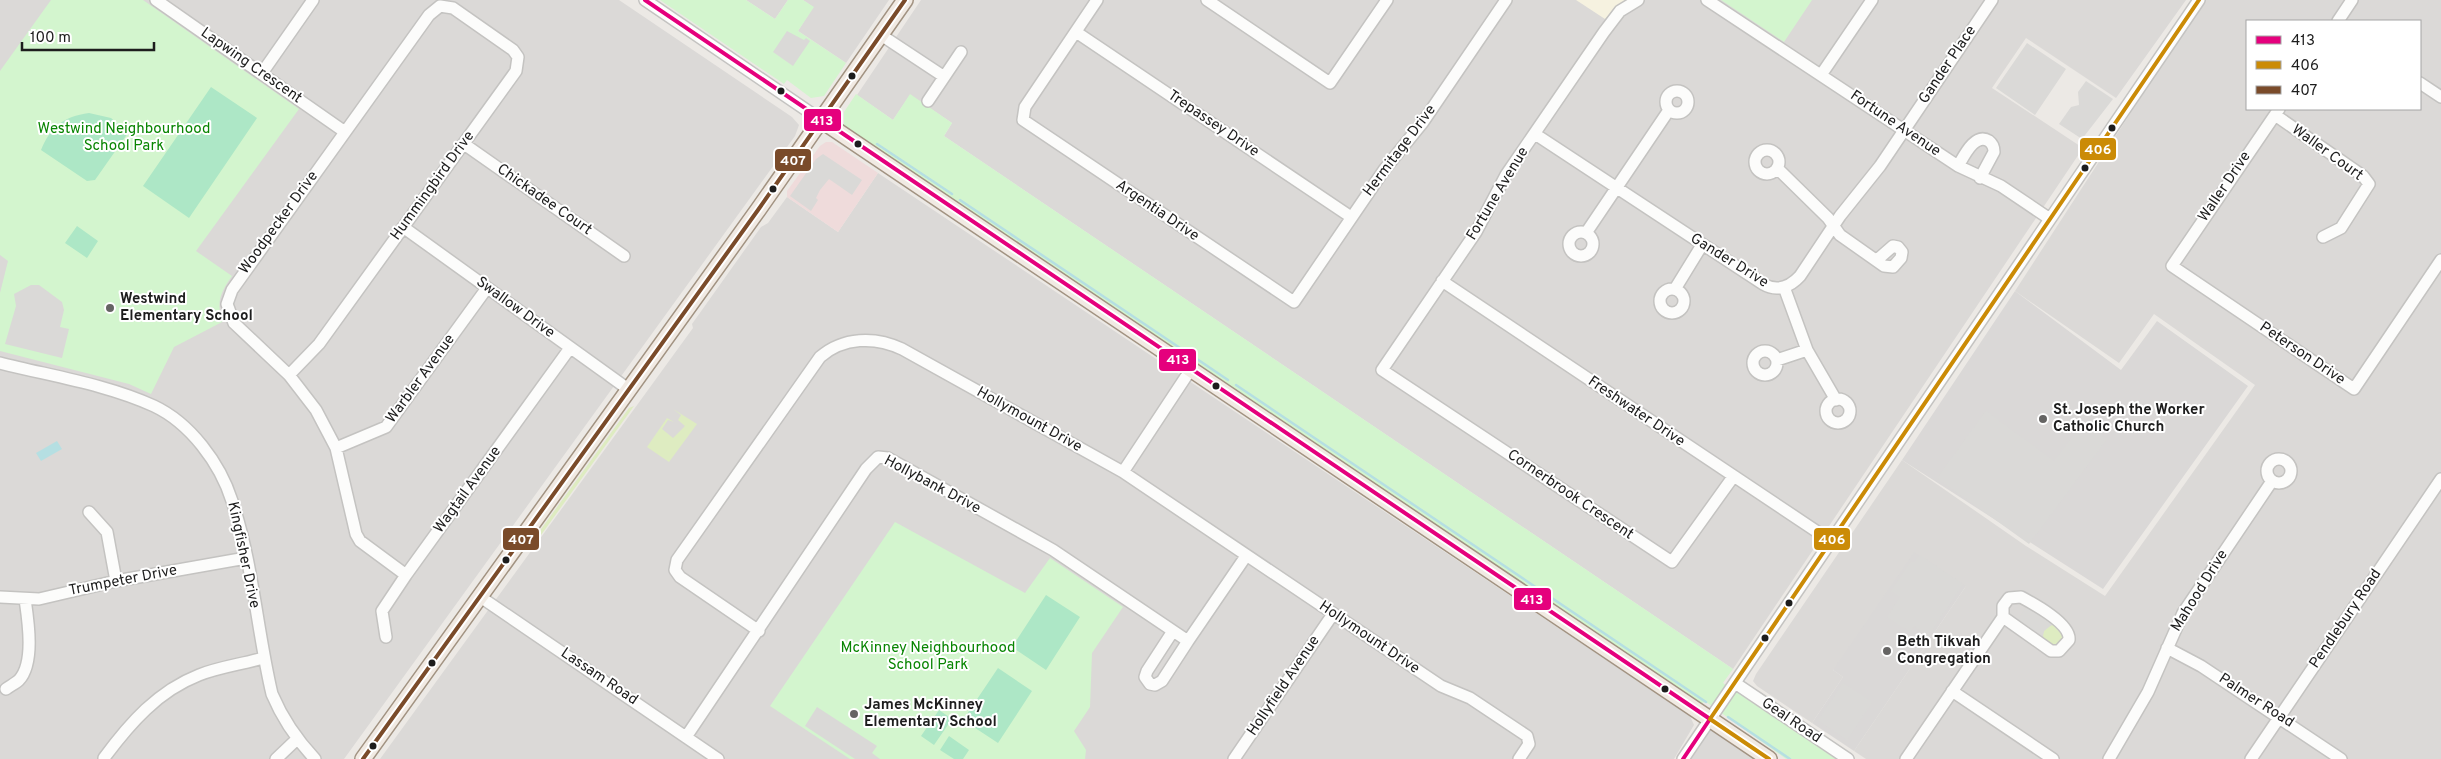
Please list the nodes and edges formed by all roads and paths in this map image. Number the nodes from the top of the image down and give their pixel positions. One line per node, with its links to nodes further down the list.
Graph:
1 (156, 0): 20 (street, Lapwing Crescent)
2 (313, 0): 20 (street)
3 (645, 0): 28 (street)
4 (905, 0): 18 (main road)
5 (1097, 0): 17 (street)
6 (1207, 0): 7 (street)
7 (1387, 0)
8 (1506, 0): 37 (street, Hermitage Drive)
9 (1638, 0): 31 (street, Fortune Avenue)
10 (1707, 0): 21 (street, Fortune Avenue)
11 (1872, 0): 21 (street)
12 (1992, 0): 29 (street, Gander Place)
13 (2199, 0): 38 (street)
14 (2352, 0): 16 (street)
15 (453, 8): 30 (street, Woodpecker Drive); 32 (street, Hummingbird Drive)
16 (2339, 20)
17 (1076, 32): 37 (street, Trepassey Drive); 52 (street, Argentia Drive)
18 (881, 35): 22 (street); 28 (main road)
19 (961, 52): 22 (street)
20 (262, 73): 30 (street, Lapwing Crescent)
21 (1821, 75): 29 (street, Fortune Avenue)
22 (943, 76): 25 (street)
23 (2421, 84): 24 (street)
24 (2441, 97)
25 (928, 101)
26 (1669, 110): 36 (street)
27 (2277, 112): 42 (street, Waller Court); 47 (street, Waller Drive)
28 (821, 120): 57 (main road); 60 (main road)
29 (1904, 130): 33 (street, Fortune Avenue); 39 (street, Gander Drive)
30 (344, 132): 59 (street, Woodpecker Drive)
31 (1535, 134): 36 (street, Gander Drive); 48 (street, Fortune Avenue)
32 (464, 144): 40 (street, Hummingbird Drive); 44 (street, Chickadee Court)
33 (1958, 166): 35 (street, Fortune Avenue); 35 (street)
34 (1777, 168): 39 (street)
35 (1980, 178): 38 (street, Fortune Avenue)
36 (1616, 188): 41 (street); 43 (street, Gander Drive)
37 (1351, 217): 52 (street, Hermitage Drive)
38 (2050, 219): 68 (street)
39 (1833, 226): 45 (street); 49 (street, Gander Drive)
40 (403, 227): 50 (street, Swallow Drive); 59 (street, Hummingbird Drive)
41 (1586, 233)
42 (2323, 237)
43 (1702, 245): 49 (street, Gander Drive); 51 (street)
44 (624, 256)
45 (1877, 260)
46 (2441, 260): 47 (street, Peterson Drive)
47 (2172, 266)
48 (1442, 281): 58 (street, Fortune Avenue); 64 (street, Freshwater Drive)
49 (1784, 287): 54 (street)
50 (487, 288): 53 (street, Swallow Drive); 62 (street, Warbler Avenue)
51 (1675, 289)
52 (1294, 302)
53 (570, 348): 60 (street, Swallow Drive); 71 (street, Wagtail Avenue)
54 (1807, 350): 55 (street); 61 (street)
55 (1777, 360)
56 (0, 363): 70 (street, Kingfisher Drive)
57 (1191, 369): 63 (street); 88 (main road)
58 (1382, 370): 64 (street, Cornerbrook Crescent)
59 (289, 375): 62 (street, Woodpecker Drive)
60 (628, 389): 73 (main road)
61 (1836, 400)
62 (336, 448): 71 (street, Woodpecker Drive)
63 (1123, 472): 69 (street, Hollymount Drive); 78 (street, Hollymount Drive)
64 (1733, 477): 68 (street, Freshwater Drive)
65 (2441, 479): 87 (street, Pendlebury Road)
66 (2272, 481): 82 (street, Mahood Drive)
67 (89, 512): 72 (street)
68 (1831, 541): 84 (street)
69 (1246, 556): 76 (street, Hollymount Drive); 81 (street)
70 (246, 558): 72 (street, Trumpeter Drive); 83 (street, Kingfisher Drive)
71 (406, 575): 80 (street, Wagtail Avenue)
72 (116, 582): 75 (street, Trumpeter Drive)
73 (479, 596): 89 (street, Lassam Road); 94 (main road)
74 (0, 597): 75 (street, Trumpeter Drive)
75 (24, 599): 85 (street)
76 (1333, 614): 96 (street, Hollyfield Avenue); 97 (street, Hollymount Drive)
77 (2003, 617): 77 (street); 86 (street)
78 (759, 631): 79 (street, Hollybank Drive); 89 (street, Hollybank Drive)
79 (1173, 632): 81 (street, Hollybank Drive); 81 (street)
80 (386, 637)
81 (1188, 642)
82 (2168, 648): 87 (street, Palmer Road); 103 (street, Mahood Drive)
83 (263, 658): 90 (street, Kingfisher Drive); 91 (street)
84 (1735, 683): 88 (street); 100 (street, Geal Road)
85 (6, 689)
86 (1952, 691): 101 (street); 102 (street)
87 (2280, 717): 104 (street, Pendlebury Road); 105 (street, Palmer Road)
88 (1710, 719): 98 (street); 99 (main road)
89 (686, 737): 95 (street, Lassam Road)
90 (297, 739): 92 (street); 93 (street, Kingfisher Drive)
91 (104, 758)
92 (276, 759)
93 (315, 759)
94 (363, 759)
95 (718, 759)
96 (1234, 759)
97 (1519, 759)
98 (1683, 759)
99 (1769, 759)
100 (1848, 759)
101 (1906, 759)
102 (2053, 759)
103 (2108, 759)
104 (2251, 759)
105 (2341, 759)

